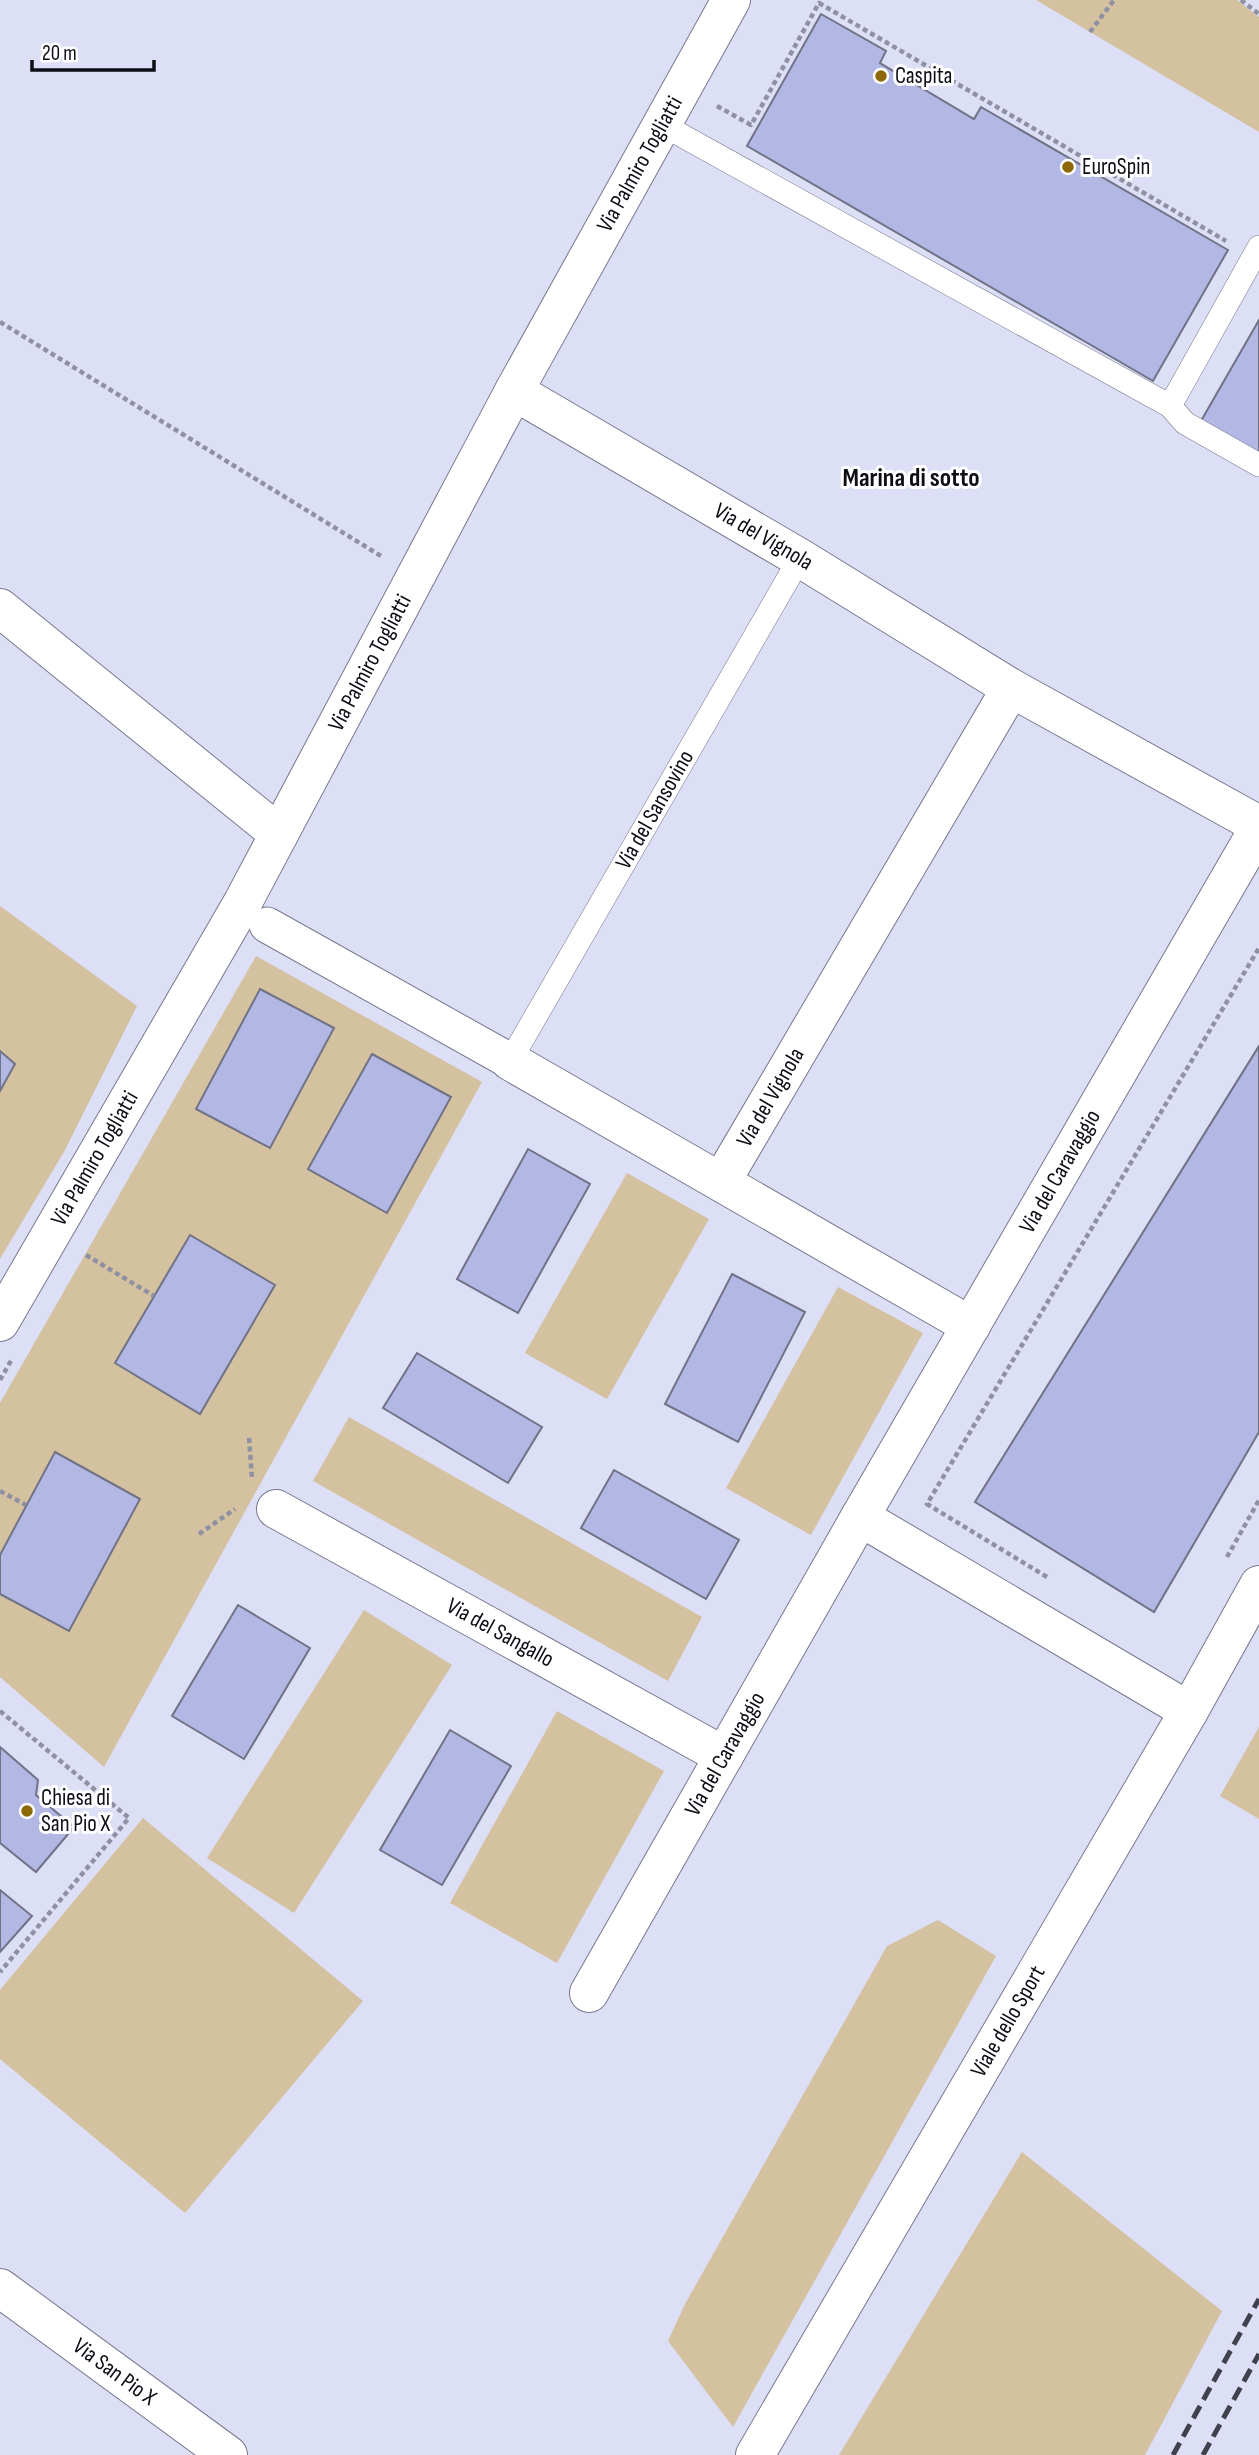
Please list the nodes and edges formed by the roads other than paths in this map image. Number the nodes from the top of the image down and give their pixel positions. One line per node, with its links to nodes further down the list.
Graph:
1 (730, 0): 2 (street, Via Palmiro Togliatti)
2 (662, 124): 4 (street, Via Palmiro Togliatti); 5 (lane)
3 (1254, 255): 5 (lane)
4 (514, 391): 7 (street, Via del Vignola); 11 (street, Via Palmiro Togliatti)
5 (1170, 406): 6 (lane)
6 (1259, 465)
7 (800, 558): 9 (street, Via del Vignola); 13 (lane, Via del Sansovino)
8 (0, 608): 11 (street)
9 (1011, 688): 10 (street, Via del Vignola); 14 (street, Via del Vignola)
10 (1259, 827): 16 (street, Via del Caravaggio)
11 (279, 834): 15 (street, Via Palmiro Togliatti)
12 (267, 925): 13 (street)
13 (510, 1061): 14 (street)
14 (721, 1182): 16 (street)
15 (0, 1322)
16 (971, 1326): 18 (street, Via del Caravaggio)
17 (264, 1500): 21 (street, Via del Sangallo)
18 (860, 1517): 20 (street); 21 (street, Via del Caravaggio)
19 (1259, 1585): 20 (street, Viale dello Sport)
20 (1189, 1711): 25 (street, Viale dello Sport)
21 (724, 1756): 22 (street, Via del Caravaggio)
22 (590, 1993)
23 (0, 2288): 24 (street, Via San Pio X)
24 (228, 2455)
25 (755, 2455)

